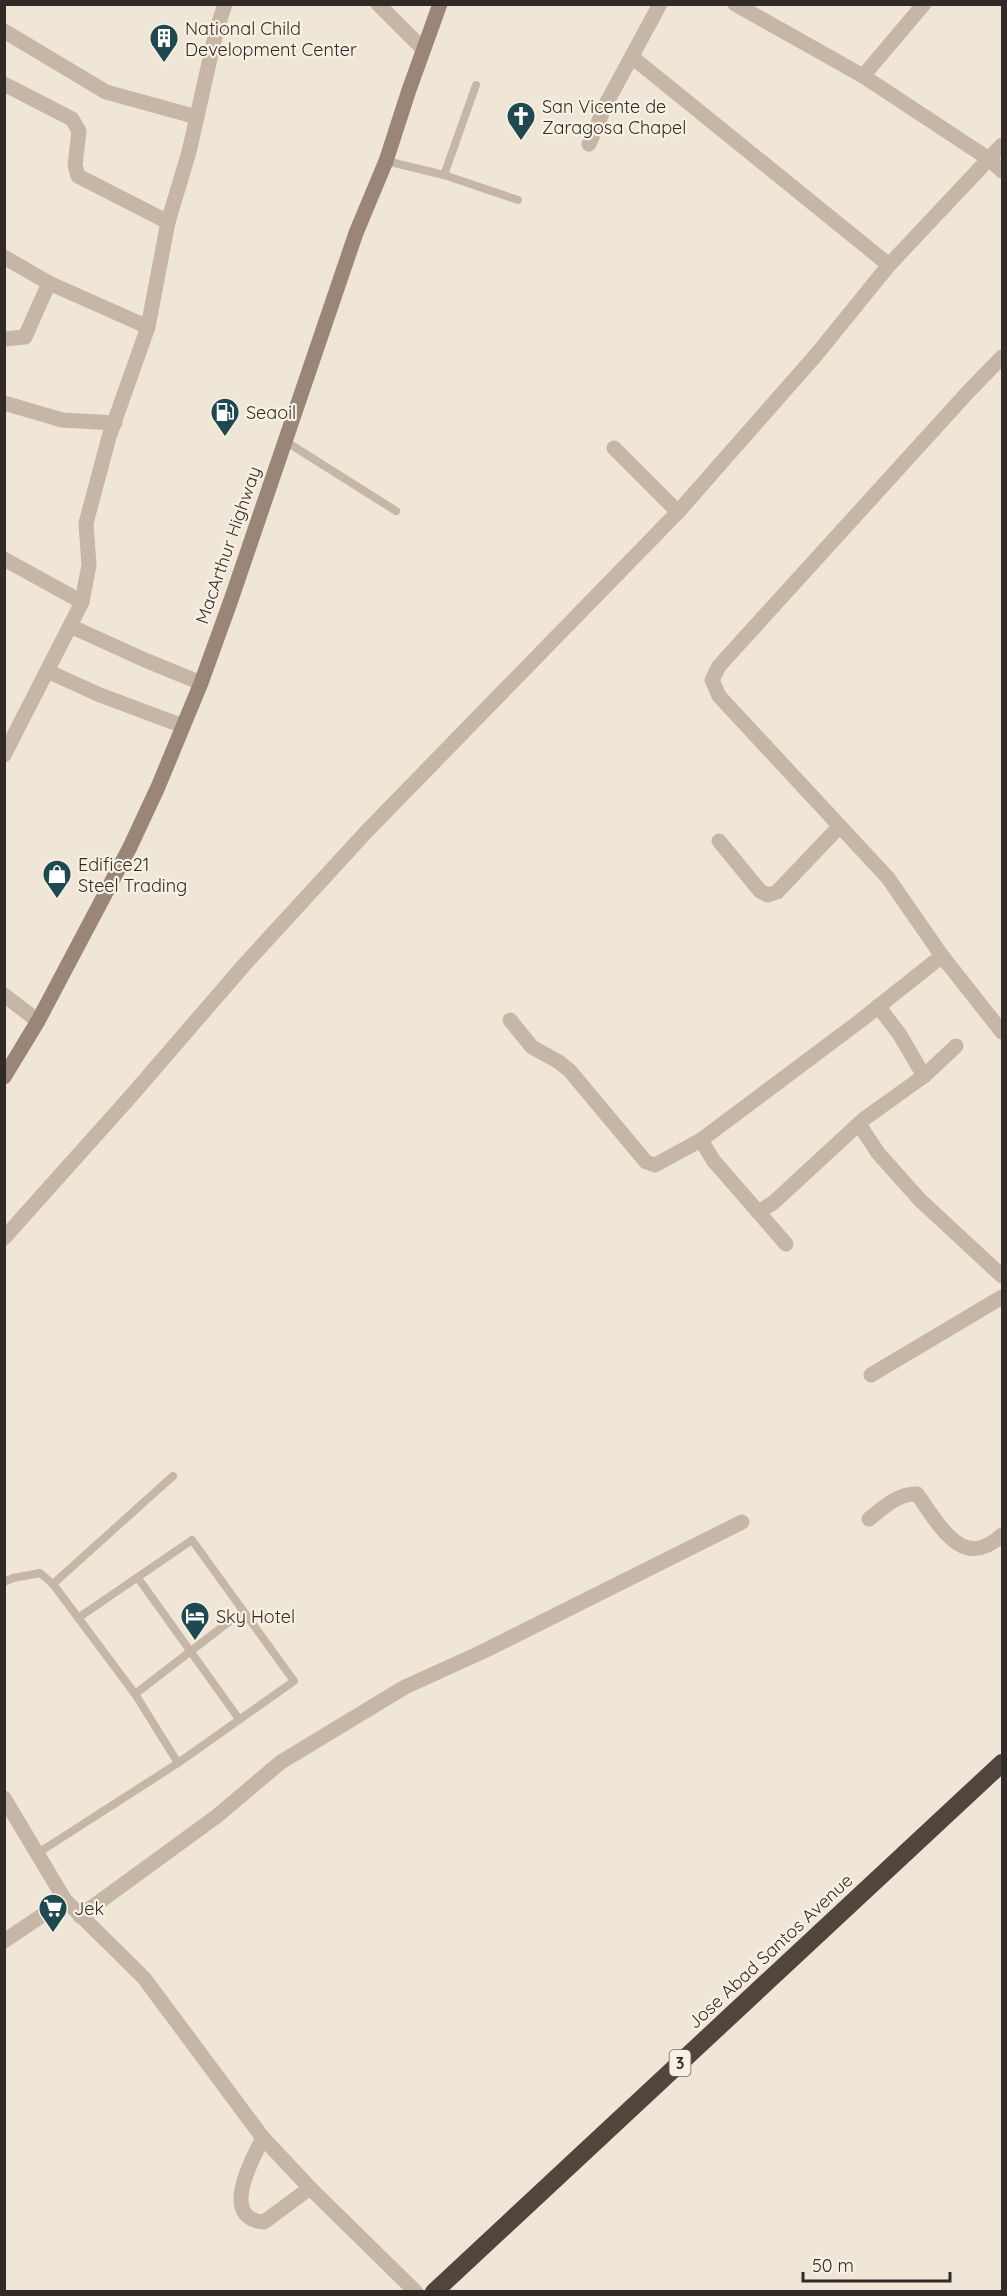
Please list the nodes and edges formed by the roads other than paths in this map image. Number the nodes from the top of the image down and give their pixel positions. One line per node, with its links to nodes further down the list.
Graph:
1 (225, 4): 13 (street)
2 (378, 4): 8 (street)
3 (440, 4): 8 (main road, MacArthur Highway)
4 (660, 4): 9 (street)
5 (735, 4): 10 (street)
6 (924, 4): 10 (street)
7 (4, 32): 13 (street)
8 (423, 49): 17 (main road, MacArthur Highway)
9 (632, 57): 14 (street); 23 (street)
10 (863, 76): 16 (street)
11 (4, 84): 21 (street)
12 (476, 85): 19 (lane)
13 (197, 117): 21 (street)
14 (589, 144)
15 (1002, 145): 16 (street)
16 (989, 159): 18 (street); 23 (street)
17 (386, 161): 19 (lane); 30 (main road, MacArthur Highway)
18 (1002, 171)
19 (444, 175): 20 (lane)
20 (518, 200)
21 (168, 222): 25 (street)
22 (4, 257): 24 (street)
23 (889, 265): 33 (street)
24 (49, 283): 25 (street); 26 (street)
25 (148, 327): 29 (street)
26 (4, 339)
27 (1002, 357): 41 (street)
28 (4, 403): 29 (street)
29 (115, 423): 35 (street)
30 (285, 441): 32 (lane); 38 (main road, MacArthur Highway)
31 (614, 448): 33 (street)
32 (396, 511)
33 (678, 512): 55 (street)
34 (4, 560): 35 (street)
35 (82, 602): 36 (street)
36 (70, 626): 37 (street); 38 (street)
37 (47, 671): 39 (street); 40 (street)
38 (201, 682): 39 (main road, MacArthur Highway)
39 (183, 726): 47 (main road, MacArthur Highway)
40 (4, 755)
41 (839, 827): 42 (street); 43 (street)
42 (719, 841)
43 (942, 956): 45 (street); 48 (street)
44 (4, 995): 47 (street)
45 (878, 1006): 50 (street); 53 (street)
46 (510, 1020): 53 (street)
47 (38, 1021): 51 (main road, MacArthur Highway)
48 (1002, 1032)
49 (956, 1046): 50 (street)
50 (924, 1076): 52 (street)
51 (4, 1077)
52 (859, 1124): 54 (street); 57 (street)
53 (701, 1140): 54 (street)
54 (758, 1212): 56 (street)
55 (4, 1238)
56 (786, 1244)
57 (1001, 1272)
58 (1002, 1297): 59 (street)
59 (871, 1375)
60 (173, 1476): 66 (lane)
61 (869, 1519): 63 (street)
62 (742, 1522): 77 (street)
63 (1002, 1535)
64 (138, 1578): 67 (lane); 68 (lane); 69 (lane)
65 (4, 1582): 66 (lane)
66 (53, 1584): 68 (lane)
67 (243, 1611): 69 (lane); 71 (lane)
68 (78, 1618): 70 (lane)
69 (191, 1652): 70 (lane); 71 (lane)
70 (135, 1694): 72 (lane)
71 (239, 1719): 72 (lane)
72 (178, 1763): 75 (lane)
73 (1002, 1763): 82 (highway, Jose Abad Santos Avenue / 3)
74 (4, 1798): 75 (street)
75 (39, 1853): 76 (street)
76 (65, 1900): 77 (street); 78 (street)
77 (80, 1916): 79 (street)
78 (4, 1941)
79 (263, 2138): 80 (street); 80 (street)
80 (310, 2188): 81 (street)
81 (416, 2292)
82 (434, 2292)

